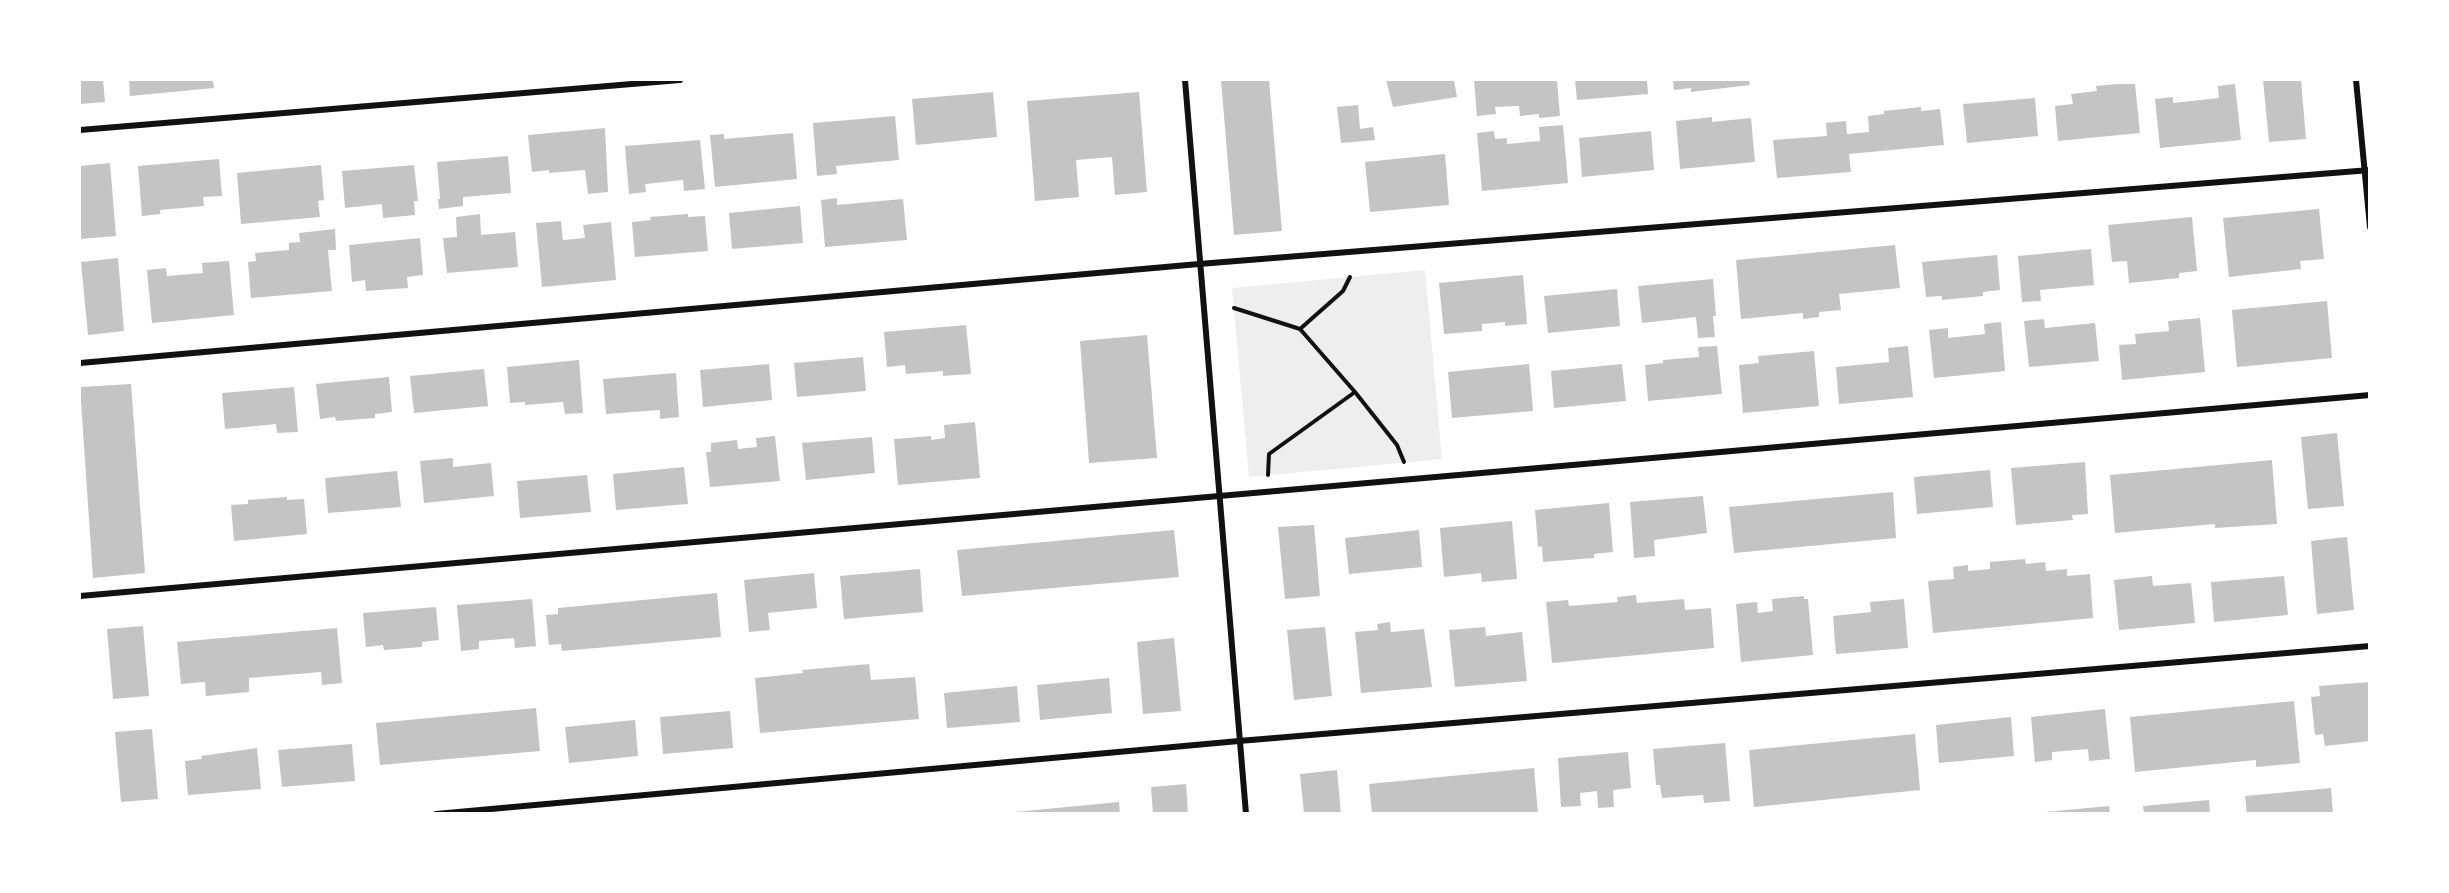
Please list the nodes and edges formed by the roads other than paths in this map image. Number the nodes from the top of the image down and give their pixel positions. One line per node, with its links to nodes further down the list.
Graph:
1 (680, 80): 4 (street)
2 (1185, 80): 7 (street)
3 (2356, 80): 5 (street)
4 (80, 130)
5 (2367, 170): 6 (street); 7 (street)
6 (2370, 227)
7 (1199, 264): 8 (street); 10 (street)
8 (80, 363)
9 (2370, 395): 10 (street)
10 (1218, 496): 11 (street); 13 (street)
11 (80, 596)
12 (2370, 646): 13 (street)
13 (1239, 741): 14 (street); 15 (street)
14 (436, 813)
15 (1246, 813)

